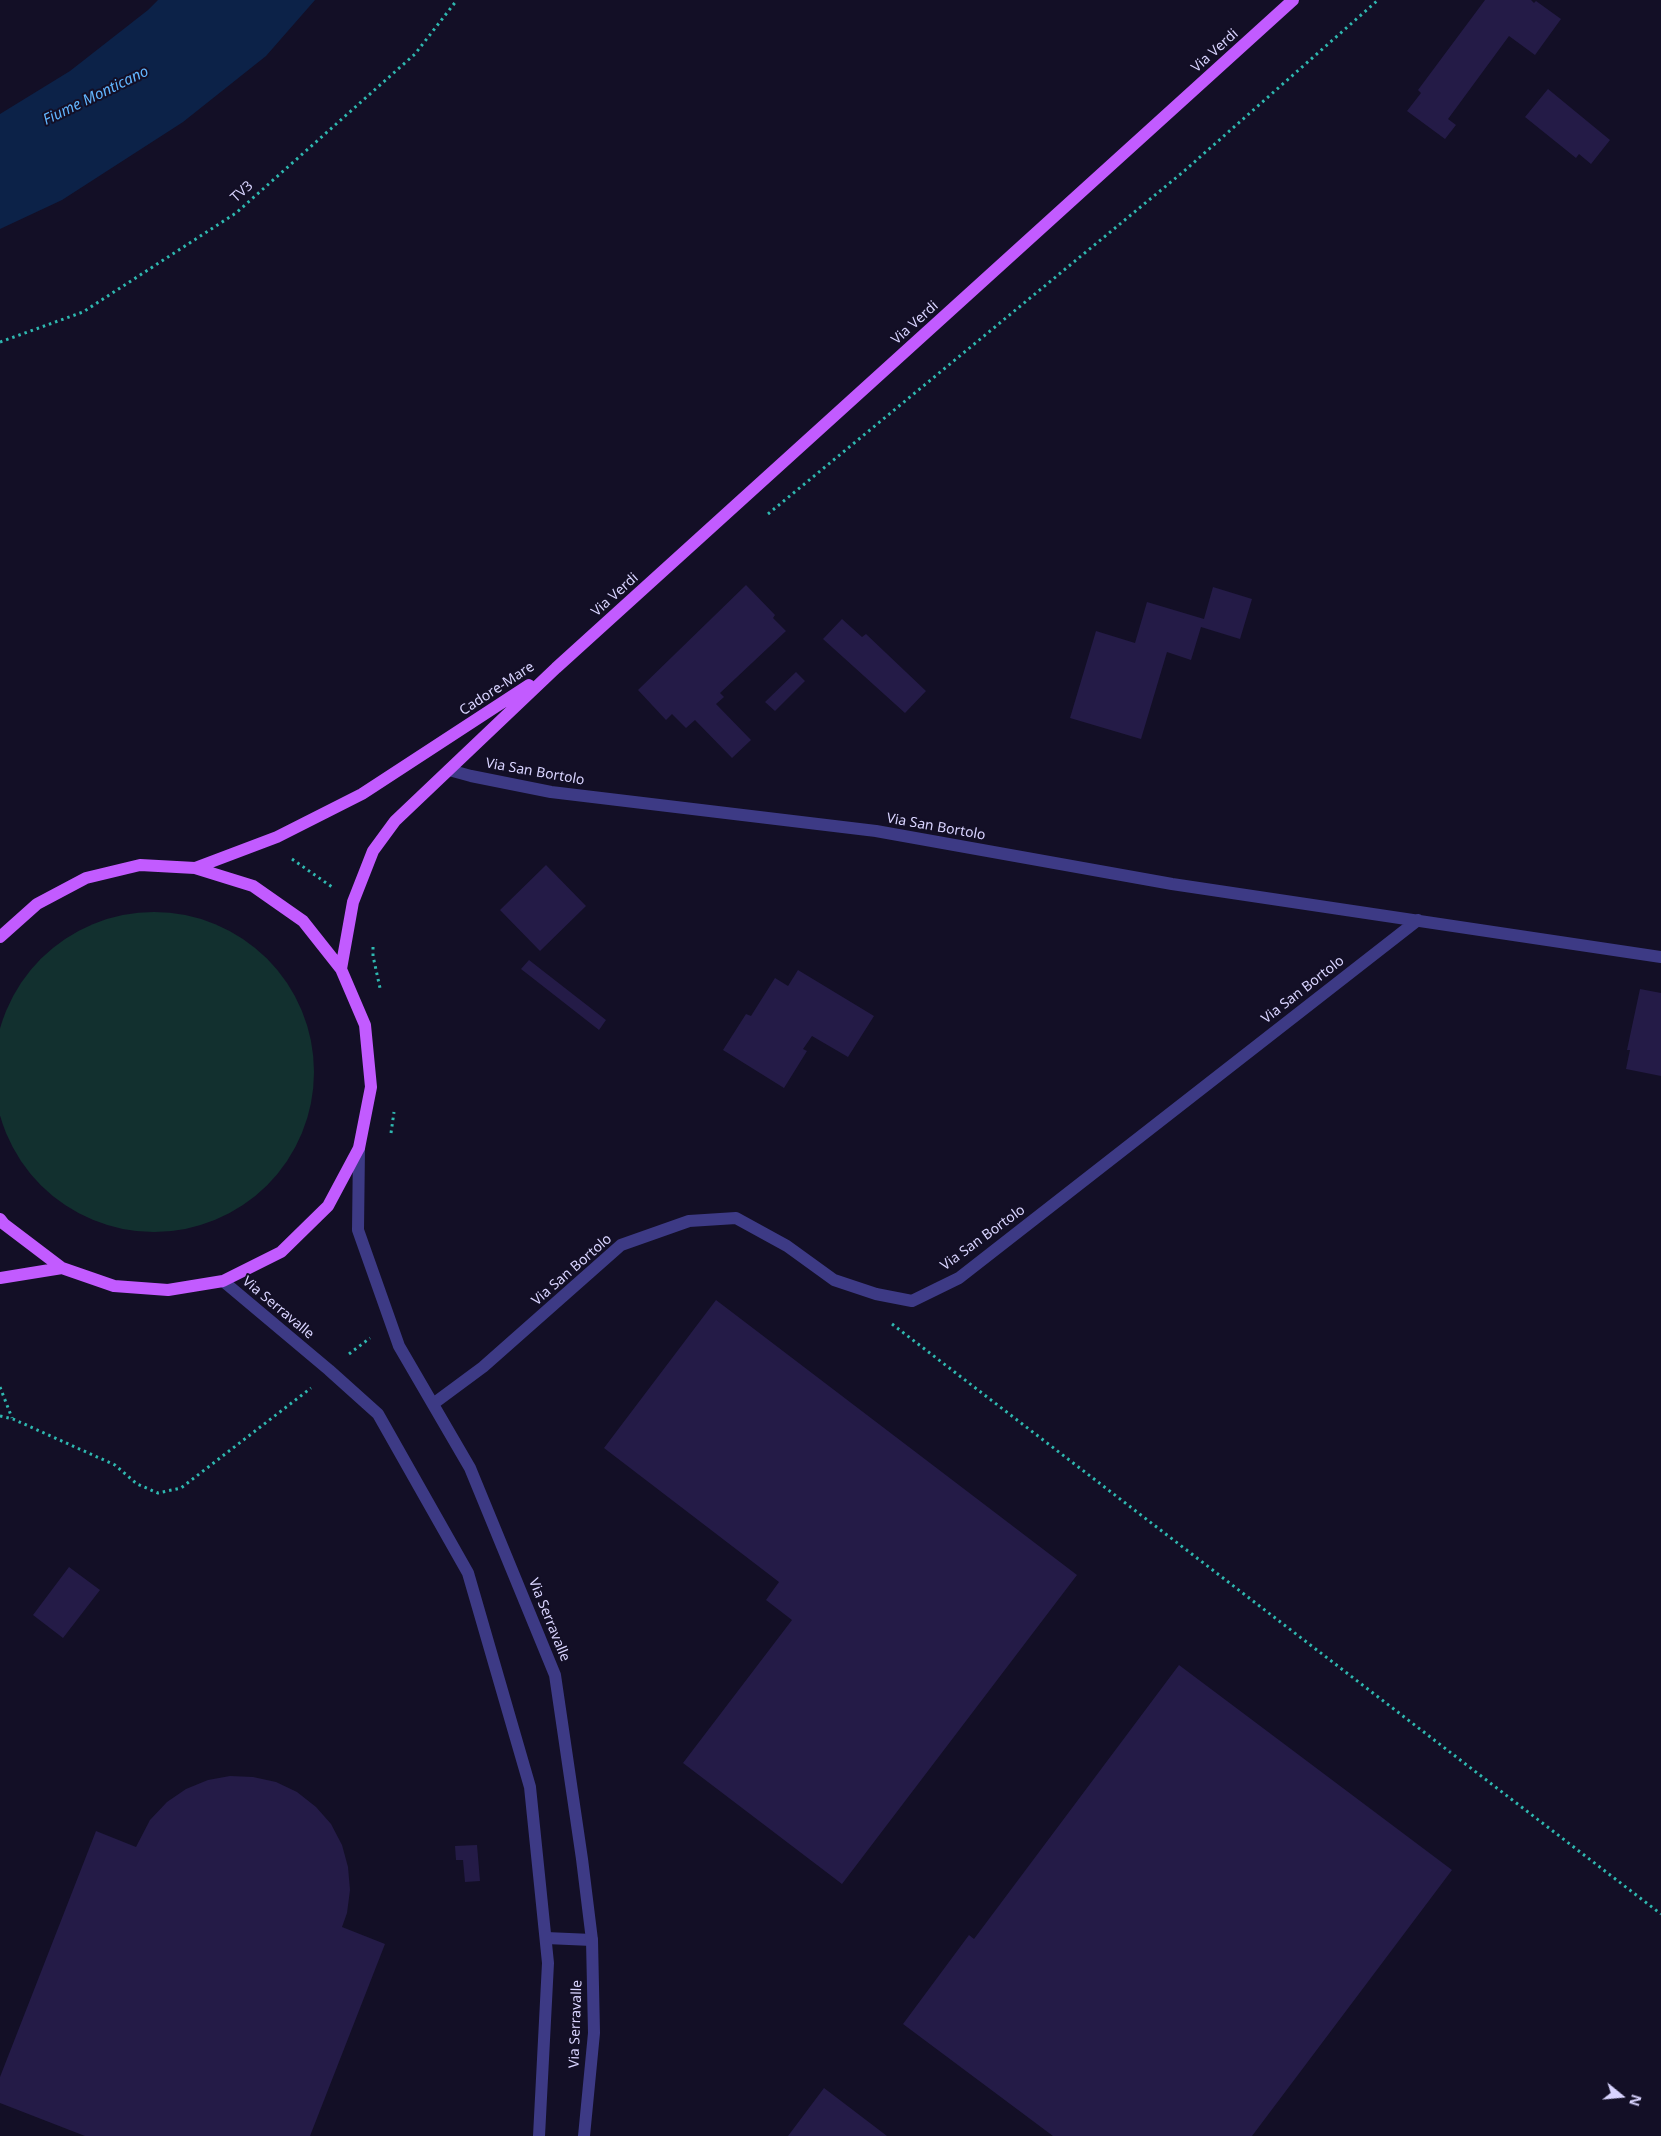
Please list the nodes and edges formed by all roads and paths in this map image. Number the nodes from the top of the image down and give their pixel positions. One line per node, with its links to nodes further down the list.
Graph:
1 (457, 0): 4 (path, TV3)
2 (1293, 0): 6 (main road, Via Verdi)
3 (1378, 0): 5 (path)
4 (0, 342)
5 (765, 517)
6 (556, 668): 7 (main road, Cadore-Mare); 8 (main road, Cadore-Mare)
7 (449, 770): 9 (street, Via San Bortolo); 13 (main road, Cadore-Mare)
8 (195, 868): 10 (main road); 13 (main road)
9 (1418, 920): 12 (street, Via San Bortolo); 26 (street, Via San Bortolo)
10 (0, 937)
11 (374, 937): 14 (path)
12 (1661, 957)
13 (341, 968): 17 (main road)
14 (381, 994)
15 (394, 1111): 16 (path)
16 (389, 1139)
17 (359, 1148): 21 (main road); 22 (street, Via Serravalle)
18 (0, 1219): 19 (main road)
19 (62, 1268): 20 (main road); 21 (main road)
20 (0, 1278)
21 (223, 1281): 24 (street, Via Serravalle)
22 (391, 1321): 24 (path); 26 (street, Via Serravalle)
23 (889, 1322): 29 (path)
24 (329, 1370): 28 (path); 30 (street, Via Serravalle)
25 (0, 1388): 28 (path)
26 (433, 1404): 31 (street, Via Serravalle)
27 (0, 1416): 28 (path)
28 (13, 1419)
29 (1661, 1914)
30 (546, 1938): 31 (street); 32 (street, Via Serravalle)
31 (592, 1940): 33 (street, Via Serravalle)
32 (539, 2136)
33 (584, 2136)

